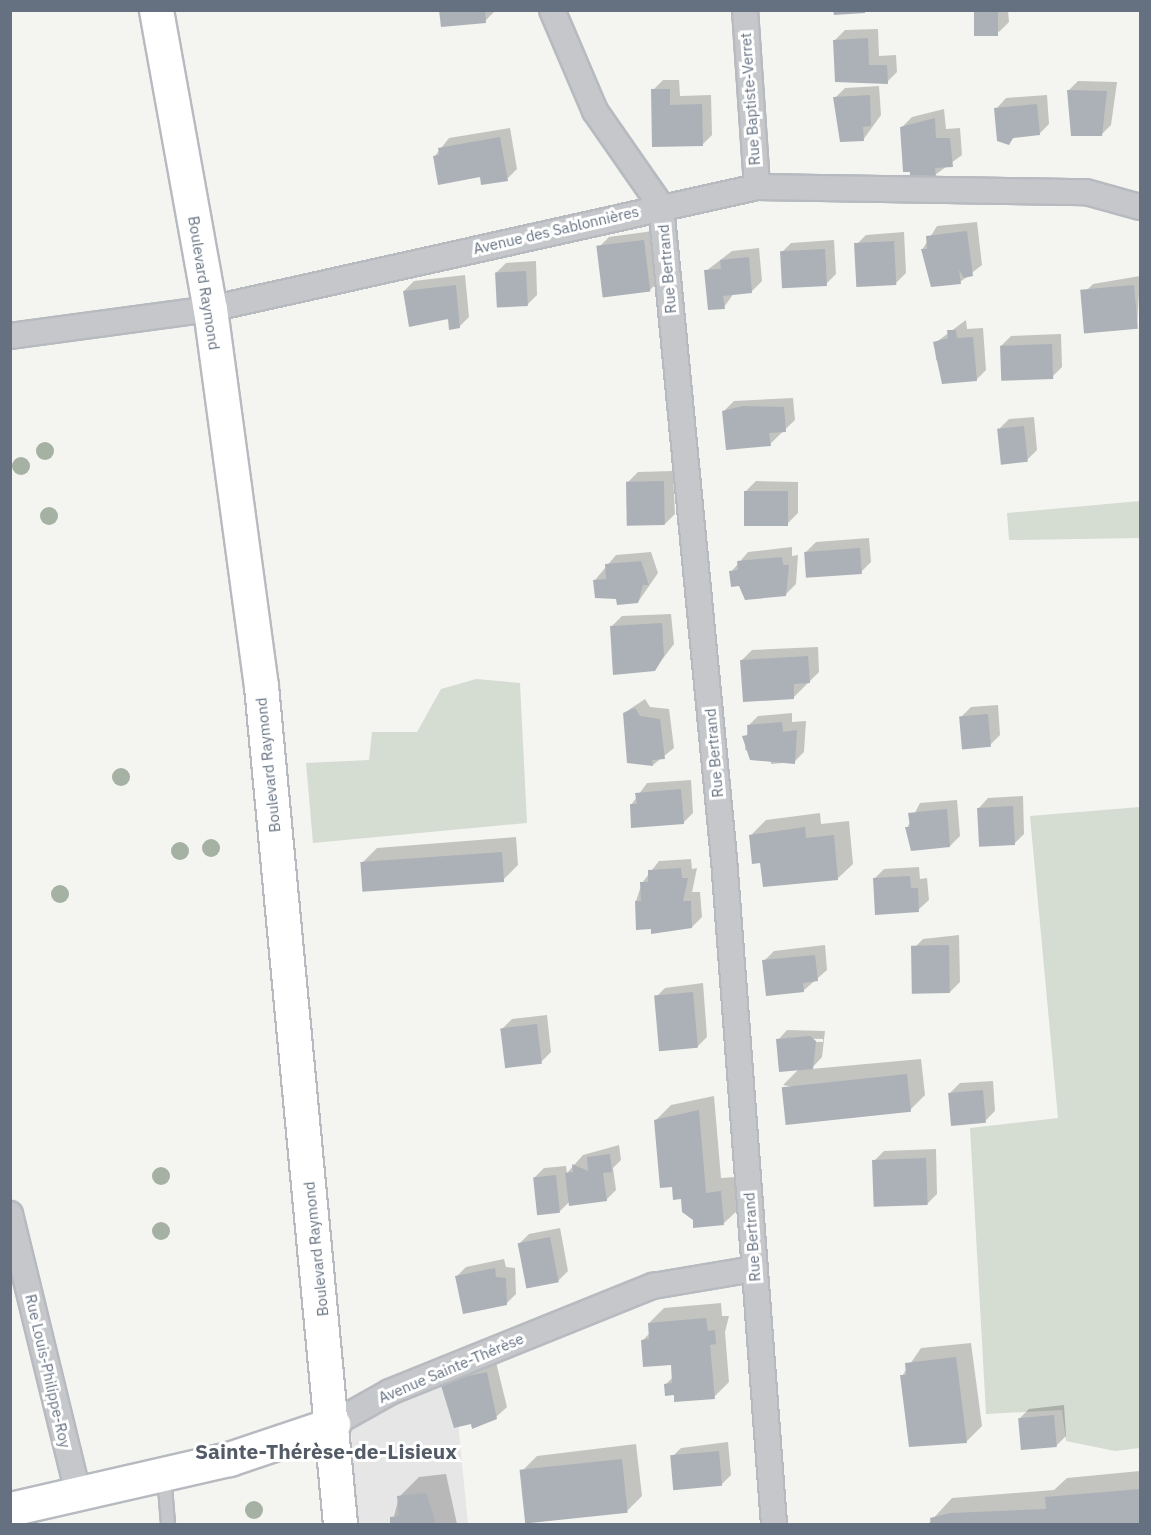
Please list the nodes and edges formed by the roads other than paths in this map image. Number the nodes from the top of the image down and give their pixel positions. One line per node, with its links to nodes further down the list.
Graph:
1 (156, 10): 7 (street, Boulevard Raymond)
2 (552, 10): 5 (street, Rue Bertrand)
3 (745, 10): 4 (street, Rue Baptiste-Verret)
4 (757, 187): 5 (street, Avenue des Sablonnières); 6 (street, Avenue des Sablonnières)
5 (661, 206): 7 (street, Avenue des Sablonnières); 10 (street, Rue Bertrand)
6 (1140, 207)
7 (210, 309): 8 (street, Avenue des Sablonnières); 11 (street, Boulevard Raymond)
8 (10, 336)
9 (10, 1214): 13 (street, Rue Louis-Philippe-Roy)
10 (754, 1269): 11 (street, Avenue Sainte-Thérèse); 17 (street, Rue Bertrand)
11 (333, 1424): 12 (street, Avenue Sainte-Thérèse); 16 (street, Boulevard Raymond)
12 (164, 1473): 13 (street, Avenue Sainte-Thérèse); 15 (lane)
13 (78, 1493): 14 (street, Avenue Sainte-Thérèse)
14 (10, 1509)
15 (168, 1524)
16 (340, 1524)
17 (774, 1524)

